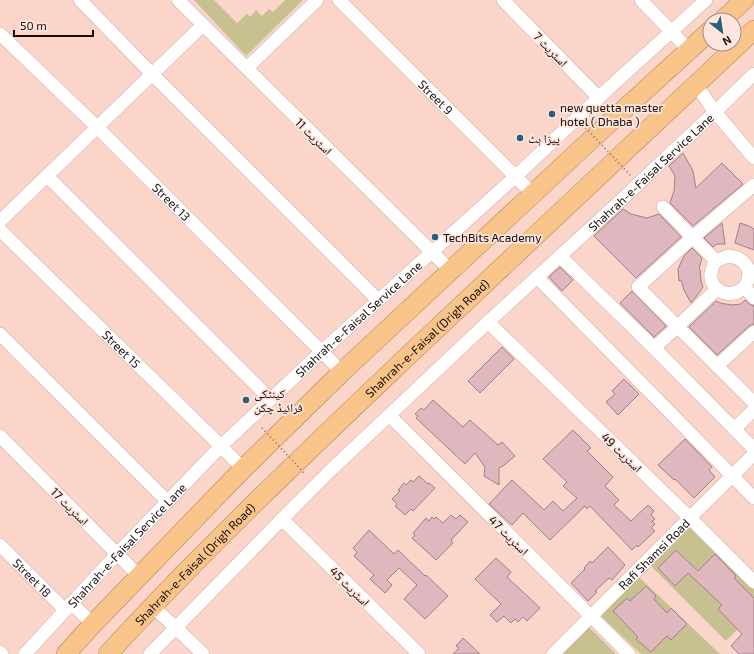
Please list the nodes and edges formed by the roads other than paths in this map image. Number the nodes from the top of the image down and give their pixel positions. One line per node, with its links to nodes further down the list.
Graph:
1 (80, 0): 17 (street)
2 (178, 0): 10 (street, اسٹریٹ 11)
3 (317, 0): 16 (street)
4 (339, 0): 25 (street, Street 9)
5 (503, 0): 20 (street, اسٹریٹ 7)
6 (641, 0): 12 (street)
7 (706, 0): 12 (street, Shahrah-e-Faisal Service Lane)
8 (744, 0): 9 (highway)
9 (731, 12)
10 (203, 25): 16 (street, اسٹریٹ 11); 17 (street)
11 (754, 30): 19 (highway, Shahrah-e-Faisal (Drigh Road))
12 (672, 32): 15 (street); 20 (street, Shahrah-e-Faisal Service Lane)
13 (0, 34): 22 (street, Street 13)
14 (702, 38): 15 (highway)
15 (689, 50): 27 (highway)
16 (247, 68): 32 (street, اسٹریٹ 11)
17 (152, 74): 22 (street); 41 (street)
18 (754, 74): 21 (street, Shahrah-e-Faisal Service Lane)
19 (696, 85): 21 (street); 69 (highway, Shahrah-e-Faisal (Drigh Road))
20 (599, 98): 25 (street, Shahrah-e-Faisal Service Lane)
21 (715, 112): 23 (street); 33 (street, Shahrah-e-Faisal Service Lane)
22 (98, 127): 24 (street); 47 (street, Street 13)
23 (754, 158)
24 (47, 176): 29 (street); 50 (street)
25 (515, 177): 27 (street, Street 9); 32 (street, Shahrah-e-Faisal Service Lane)
26 (754, 186): 31 (street)
27 (533, 194): 36 (highway)
28 (663, 207): 31 (street)
29 (0, 221)
30 (0, 230): 56 (street, Street 15)
31 (693, 237): 35 (street); 43 (street)
32 (432, 252): 36 (street, اسٹریٹ 11); 41 (street, Shahrah-e-Faisal Service Lane)
33 (560, 256): 37 (street, Shahrah-e-Faisal Service Lane); 46 (street)
34 (749, 257): 35 (street); 38 (street)
35 (716, 261): 39 (street)
36 (451, 271): 49 (highway)
37 (538, 277): 42 (street, Shahrah-e-Faisal Service Lane); 60 (street)
38 (745, 288): 39 (street); 40 (street)
39 (716, 289): 43 (street)
40 (754, 298)
41 (378, 300): 47 (street, Shahrah-e-Faisal Service Lane)
42 (488, 322): 53 (street, Shahrah-e-Faisal Service Lane); 63 (street, اسٹریٹ 49)
43 (677, 327): 46 (street); 48 (street)
44 (754, 332): 48 (street)
45 (0, 334): 62 (street)
46 (654, 348): 54 (street)
47 (321, 352): 49 (street, Street 13); 50 (street, Shahrah-e-Faisal Service Lane)
48 (716, 366): 51 (street)
49 (342, 372): 59 (highway)
50 (270, 399): 56 (street, Shahrah-e-Faisal Service Lane)
51 (754, 403)
52 (754, 410): 54 (street)
53 (390, 416): 64 (street, Shahrah-e-Faisal Service Lane); 71 (street, اسٹریٹ 47)
54 (734, 429): 57 (street)
55 (0, 436): 66 (street, اسٹریٹ 17)
56 (221, 446): 59 (street, Street 15); 62 (street, Shahrah-e-Faisal Service Lane)
57 (754, 449)
58 (754, 454): 60 (street, Rafi Shamsi Road)
59 (243, 469): 67 (highway)
60 (732, 476): 61 (street); 63 (street, Rafi Shamsi Road)
61 (754, 498)
62 (167, 501): 66 (street, Shahrah-e-Faisal Service Lane)
63 (690, 518): 68 (street, اسٹریٹ 49); 71 (street, Rafi Shamsi Road)
64 (282, 519): 73 (street, Shahrah-e-Faisal Service Lane); 79 (street, اسٹریٹ 45)
65 (0, 545): 70 (street, Street 18)
66 (117, 554): 67 (street, اسٹریٹ 17); 70 (street, Shahrah-e-Faisal Service Lane)
67 (139, 576): 72 (highway)
68 (754, 582)
69 (152, 606): 73 (street); 76 (highway, Shahrah-e-Faisal (Drigh Road))
70 (68, 607): 72 (street, Street 18); 74 (street, Shahrah-e-Faisal Service Lane)
71 (591, 617): 80 (street, Rafi Shamsi Road); 81 (street, اسٹریٹ 47)
72 (93, 624): 75 (highway)
73 (176, 627): 77 (street, Shahrah-e-Faisal Service Lane); 78 (street)
74 (25, 654)
75 (66, 654)
76 (108, 654)
77 (150, 654)
78 (203, 654)
79 (419, 654)
80 (553, 654)
81 (629, 654)

